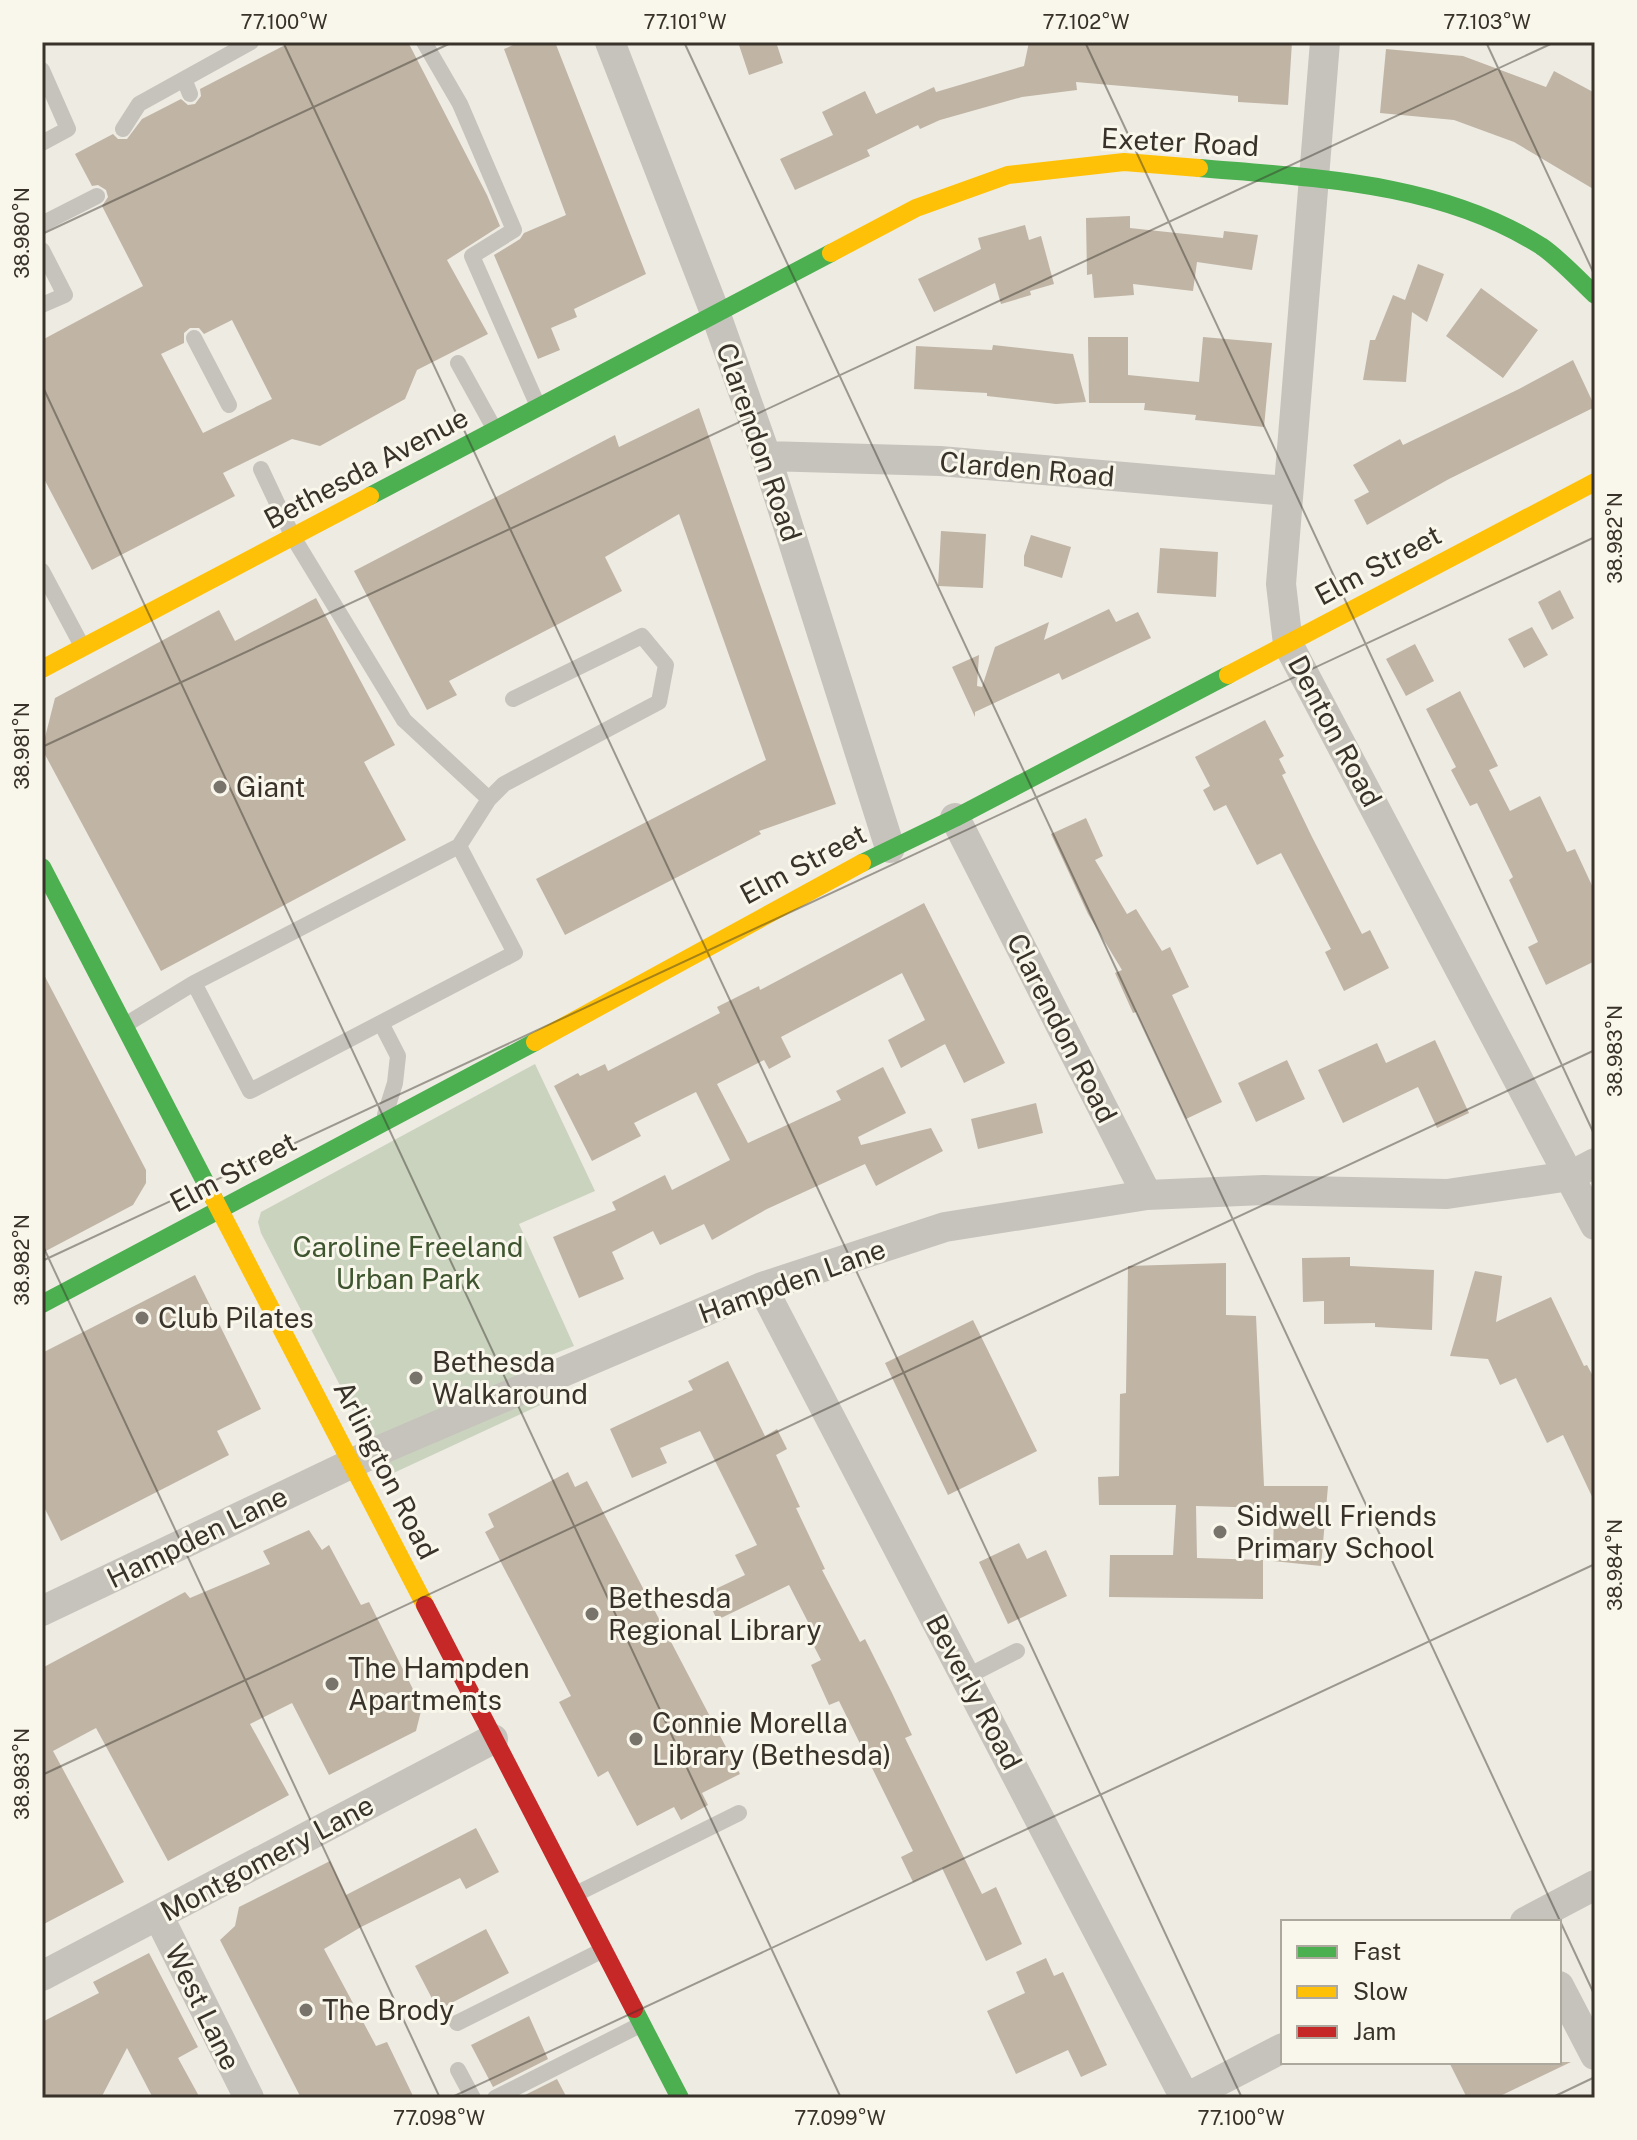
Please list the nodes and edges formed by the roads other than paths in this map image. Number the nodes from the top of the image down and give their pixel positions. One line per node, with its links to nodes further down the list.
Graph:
1 (251, 42): 6 (lane)
2 (424, 42): 18 (lane)
3 (610, 42): 14 (street, Clarendon Road)
4 (1325, 42): 8 (street, Denton Road)
5 (42, 70): 7 (lane)
6 (123, 129)
7 (42, 143)
8 (1313, 178): 12 (street, Exeter Road); 14 (street, Exeter Road); 23 (street, Denton Road)
9 (97, 196): 10 (lane)
10 (42, 224)
11 (42, 250): 13 (lane)
12 (1595, 295)
13 (42, 305)
14 (716, 315): 18 (street, Bethesda Avenue); 20 (street, Clarendon Road)
15 (194, 338): 17 (lane)
16 (458, 363): 19 (lane)
17 (229, 405)
18 (539, 408): 19 (street, Bethesda Avenue)
19 (496, 431): 24 (street, Bethesda Avenue)
20 (766, 456): 23 (street, Clarden Road); 33 (street, Clarendon Road)
21 (261, 469): 24 (lane)
22 (1595, 482): 26 (street, Elm Street)
23 (1287, 491): 26 (street, Denton Road)
24 (293, 537): 27 (street, Bethesda Avenue); 30 (lane)
25 (42, 571): 27 (lane)
26 (1288, 644): 31 (street, Elm Street); 39 (street, Denton Road)
27 (83, 647): 28 (street, Bethesda Avenue)
28 (42, 669)
29 (513, 699): 30 (lane)
30 (489, 799): 32 (lane)
31 (955, 818): 33 (street, Elm Street); 40 (street, Clarendon Road)
32 (459, 846): 35 (lane); 36 (lane)
33 (890, 848): 38 (street, Elm Street)
34 (42, 867): 37 (street, Arlington Road)
35 (194, 983): 36 (lane); 37 (lane)
36 (381, 1023): 38 (lane)
37 (124, 1026): 41 (street, Arlington Road)
38 (382, 1125): 41 (street, Elm Street)
39 (1582, 1170): 40 (street, Hampden Lane); 42 (street, Denton Road)
40 (1147, 1195): 43 (street, Hampden Lane)
41 (220, 1211): 44 (street, Elm Street); 45 (street, Arlington Road)
42 (1595, 1225)
43 (762, 1287): 45 (street, Hampden Lane); 48 (street, Beverly Road)
44 (42, 1304)
45 (351, 1462): 46 (street, Hampden Lane); 49 (street, Arlington Road)
46 (44, 1605)
47 (1017, 1651): 48 (lane)
48 (966, 1677): 67 (street, Beverly Road)
49 (493, 1739): 52 (street, Arlington Road); 53 (street, Montgomery Lane)
50 (739, 1813): 52 (lane)
51 (1595, 1885): 54 (street)
52 (574, 1895): 55 (street, Arlington Road)
53 (158, 1915): 56 (street, Montgomery Lane); 63 (street, West Lane)
54 (1530, 1920)
55 (603, 1951): 58 (lane); 59 (street, Arlington Road)
56 (42, 1976)
57 (1561, 1990): 61 (street)
58 (457, 2023)
59 (641, 2025): 65 (lane); 66 (street, Arlington Road)
60 (1281, 2049): 67 (street)
61 (1595, 2055)
62 (458, 2070): 64 (lane)
63 (249, 2098)
64 (473, 2098)
65 (495, 2098)
66 (680, 2098)
67 (1186, 2098)

